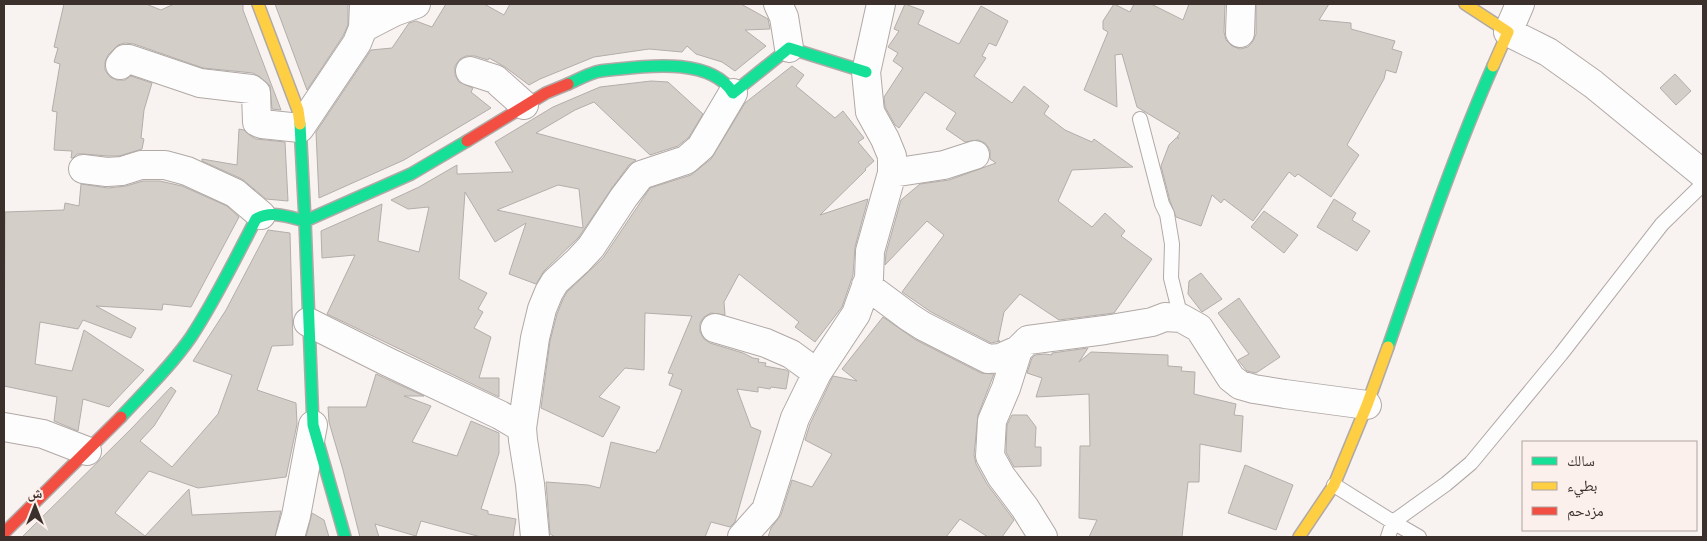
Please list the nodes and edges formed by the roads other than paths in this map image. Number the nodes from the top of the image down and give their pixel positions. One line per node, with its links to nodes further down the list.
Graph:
1 (258, 4): 18 (street)
2 (416, 4): 8 (street)
3 (778, 4): 11 (street)
4 (881, 4): 14 (street)
5 (1242, 4): 10 (street)
6 (1465, 4): 9 (street)
7 (1520, 4): 9 (street)
8 (364, 16): 18 (street)
9 (1508, 32): 22 (street); 32 (street)
10 (1240, 33)
11 (789, 48): 14 (street); 15 (street)
12 (120, 64): 18 (street)
13 (470, 71): 16 (street)
14 (866, 72): 21 (street)
15 (733, 93): 16 (street); 35 (street)
16 (524, 106): 25 (street)
17 (1140, 119): 27 (lane)
18 (300, 128): 25 (street)
19 (975, 155): 21 (street)
20 (83, 169): 24 (street)
21 (892, 173): 26 (street)
22 (1703, 174)
23 (1703, 184): 38 (lane)
24 (261, 215): 25 (street); 36 (street)
25 (305, 221): 28 (street)
26 (866, 285): 30 (street); 31 (street)
27 (1182, 318): 30 (street); 32 (street)
28 (308, 322): 33 (street); 35 (street)
29 (716, 328): 31 (street)
30 (1018, 350): 44 (street)
31 (817, 374): 43 (street)
32 (1367, 405): 37 (street)
33 (314, 425): 40 (street); 41 (street)
34 (4, 428): 36 (street)
35 (522, 428): 42 (street)
36 (87, 451): 39 (street)
37 (1334, 485): 38 (lane); 45 (street)
38 (1393, 522): 46 (lane); 47 (lane)
39 (4, 533)
40 (290, 537)
41 (345, 537)
42 (535, 537)
43 (742, 537)
44 (1043, 537)
45 (1299, 537)
46 (1388, 537)
47 (1419, 537)

